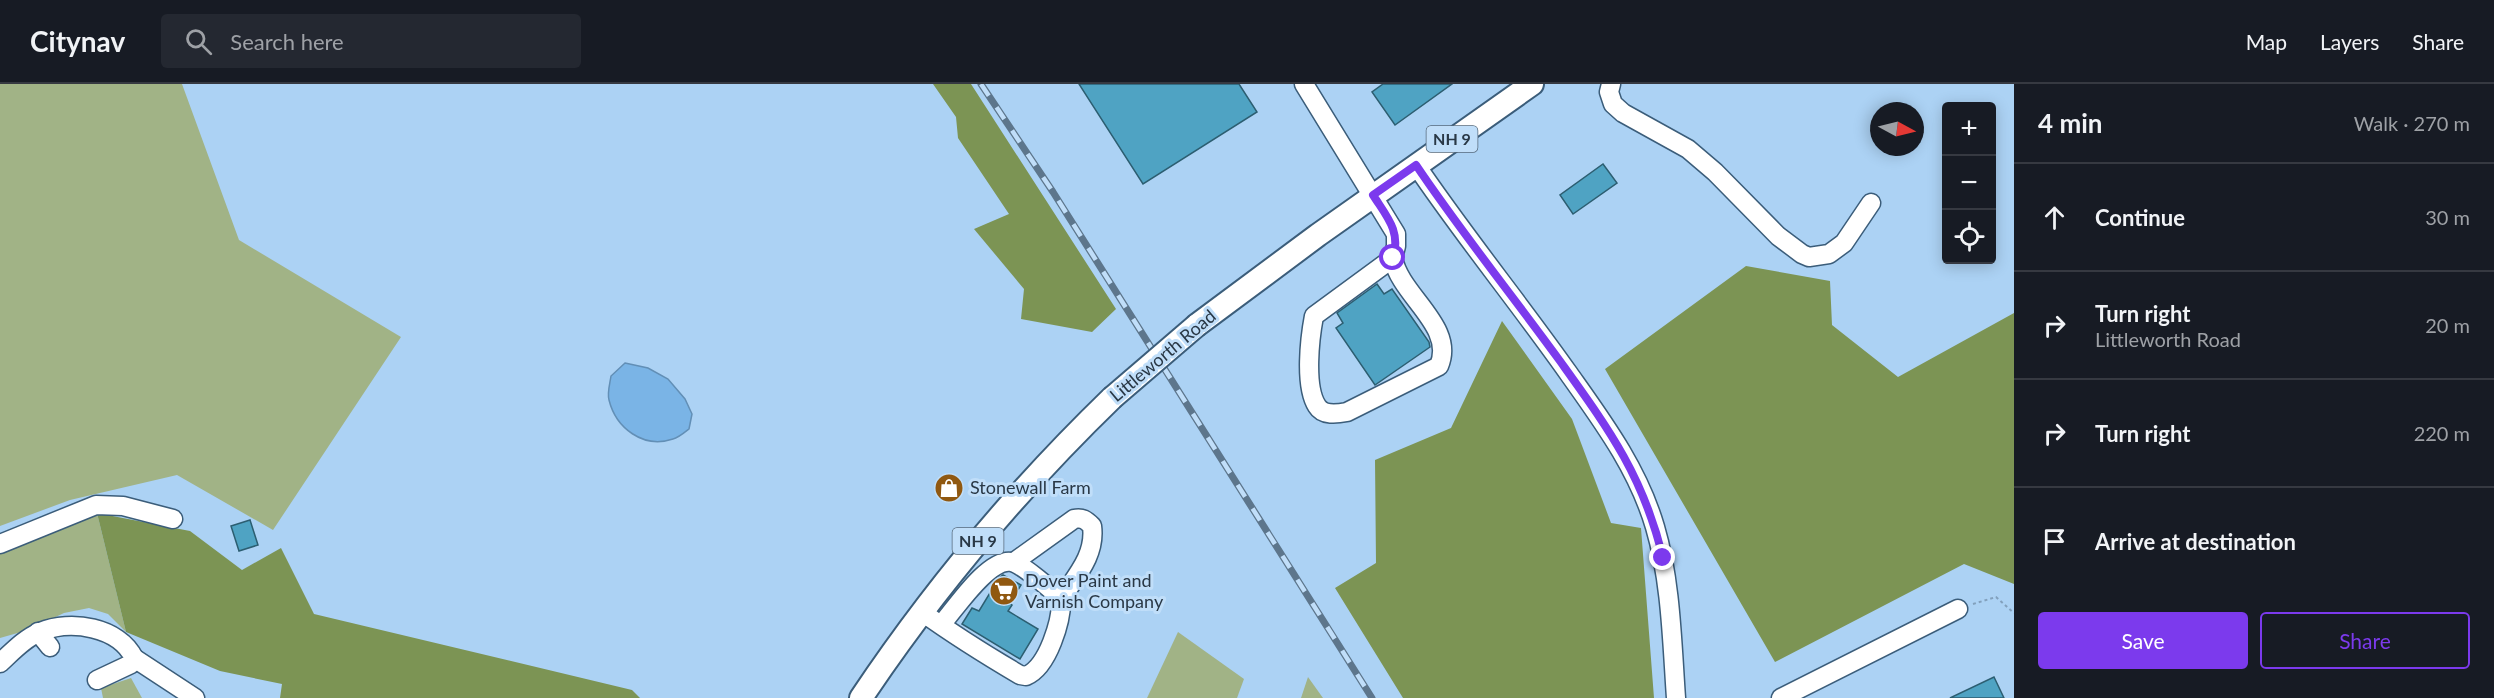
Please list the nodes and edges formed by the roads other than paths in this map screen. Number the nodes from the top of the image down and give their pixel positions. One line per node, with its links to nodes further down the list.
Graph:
1 (1304, 84): 5 (street)
2 (1532, 84): 4 (main road, Littleworth Road / NH 9)
3 (1611, 84): 6 (street)
4 (1416, 165): 5 (main road, Littleworth Road / NH 9); 22 (street)
5 (1373, 195): 7 (street); 13 (main road, Littleworth Road / NH 9, bridge)
6 (1871, 203)
7 (1393, 258): 7 (street)
8 (173, 519): 9 (street)
9 (0, 544)
10 (1014, 562): 11 (street); 11 (street); 14 (street)
11 (1061, 599): 14 (street)
12 (1958, 609): 23 (street)
13 (922, 612): 14 (street); 21 (main road, Littleworth Road / NH 9)
14 (941, 625)
15 (38, 632): 16 (street); 17 (street); 18 (street)
16 (50, 647)
17 (134, 658): 19 (street); 20 (street)
18 (0, 663)
19 (97, 680)
20 (195, 698)
21 (861, 698)
22 (1676, 698)
23 (1781, 698)

